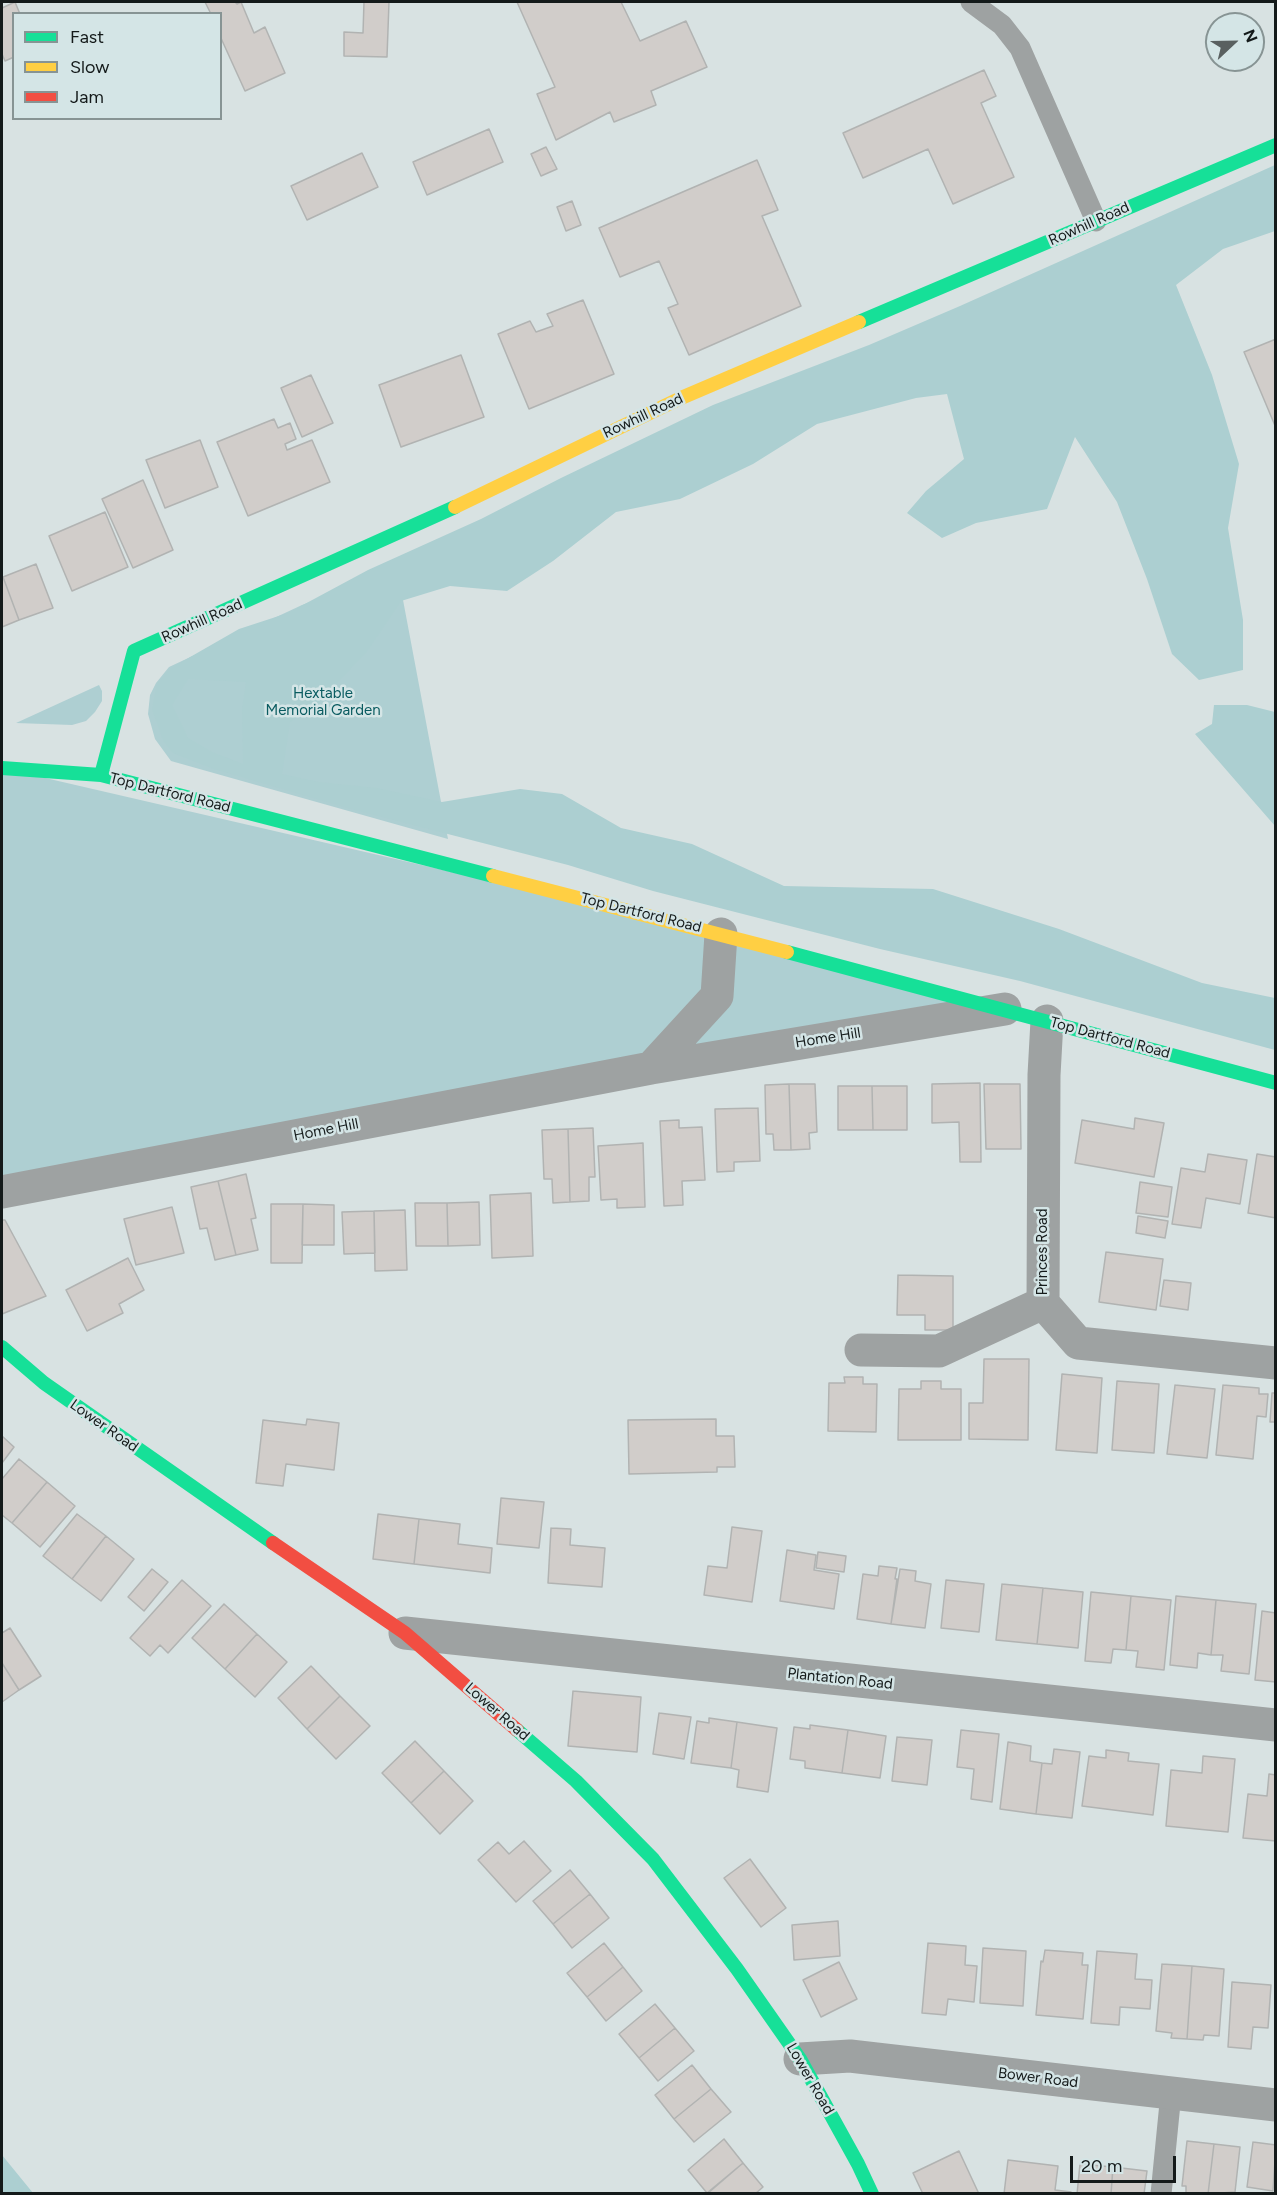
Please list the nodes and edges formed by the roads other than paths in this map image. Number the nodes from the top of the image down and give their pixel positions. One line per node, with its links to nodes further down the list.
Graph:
1 (971, 2): 3 (lane)
2 (1275, 145): 3 (street, Rowhill Road)
3 (1096, 221): 5 (street, Rowhill Road)
4 (2, 768): 5 (street, Top Dartford Road)
5 (101, 775): 6 (street, Top Dartford Road)
6 (721, 934): 7 (street, Top Dartford Road); 9 (street)
7 (1005, 1009): 8 (street, Top Dartford Road); 9 (street, Home Hill)
8 (1047, 1021): 10 (street, Top Dartford Road); 12 (street, Princes Road)
9 (651, 1068): 11 (street, Home Hill)
10 (1275, 1083)
11 (2, 1192)
12 (1043, 1303): 14 (street); 15 (street, Princes Road)
13 (2, 1347): 16 (street, Lower Road)
14 (861, 1350)
15 (1275, 1363)
16 (405, 1633): 17 (street, Plantation Road); 18 (street, Lower Road)
17 (1275, 1725)
18 (800, 2059): 19 (street, Bower Road); 21 (street, Lower Road)
19 (1171, 2093): 20 (street, Bower Road); 22 (lane)
20 (1275, 2105)
21 (872, 2193)
22 (1161, 2193)

